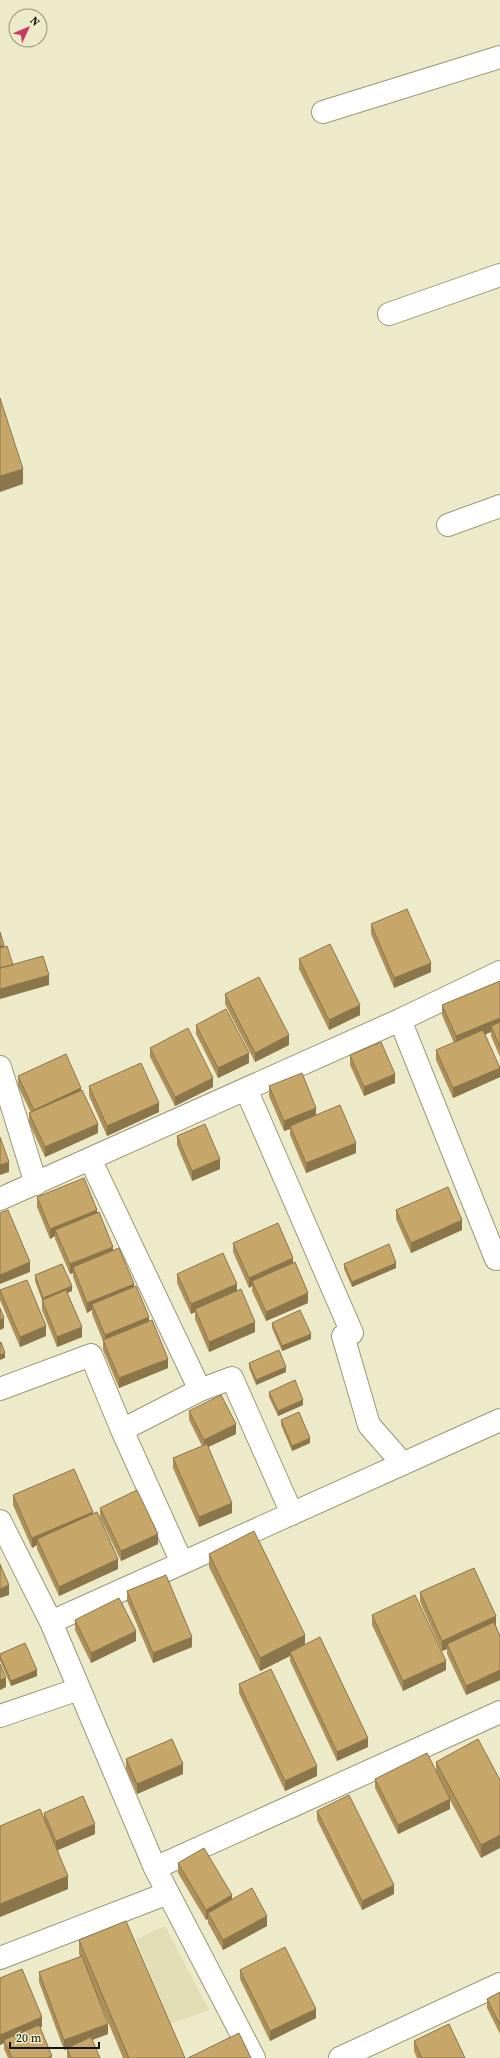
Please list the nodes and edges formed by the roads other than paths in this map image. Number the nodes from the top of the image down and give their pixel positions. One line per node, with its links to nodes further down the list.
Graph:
1 (500, 57): 2 (street)
2 (323, 112)
3 (500, 275): 4 (street)
4 (389, 314)
5 (500, 506): 6 (street)
6 (448, 525)
7 (500, 972): 8 (street)
8 (400, 1020): 10 (street); 14 (street)
9 (0, 1067): 12 (street)
10 (246, 1089): 11 (street); 19 (street)
11 (90, 1159): 12 (street); 16 (street)
12 (36, 1184): 13 (street)
13 (0, 1199)
14 (496, 1259)
15 (0, 1389): 18 (street)
16 (200, 1390): 18 (street); 20 (street)
17 (500, 1420): 19 (street)
18 (122, 1430): 22 (street)
19 (403, 1464): 20 (street)
20 (292, 1514): 22 (street)
21 (0, 1521): 23 (street)
22 (182, 1563): 23 (street)
23 (51, 1622): 24 (street)
24 (79, 1689): 26 (street); 27 (street)
25 (500, 1712): 27 (street)
26 (0, 1716)
27 (155, 1868): 28 (street)
28 (168, 1893): 29 (street); 31 (street)
29 (0, 1958)
30 (500, 1984): 32 (street)
31 (254, 2058)
32 (340, 2058)

